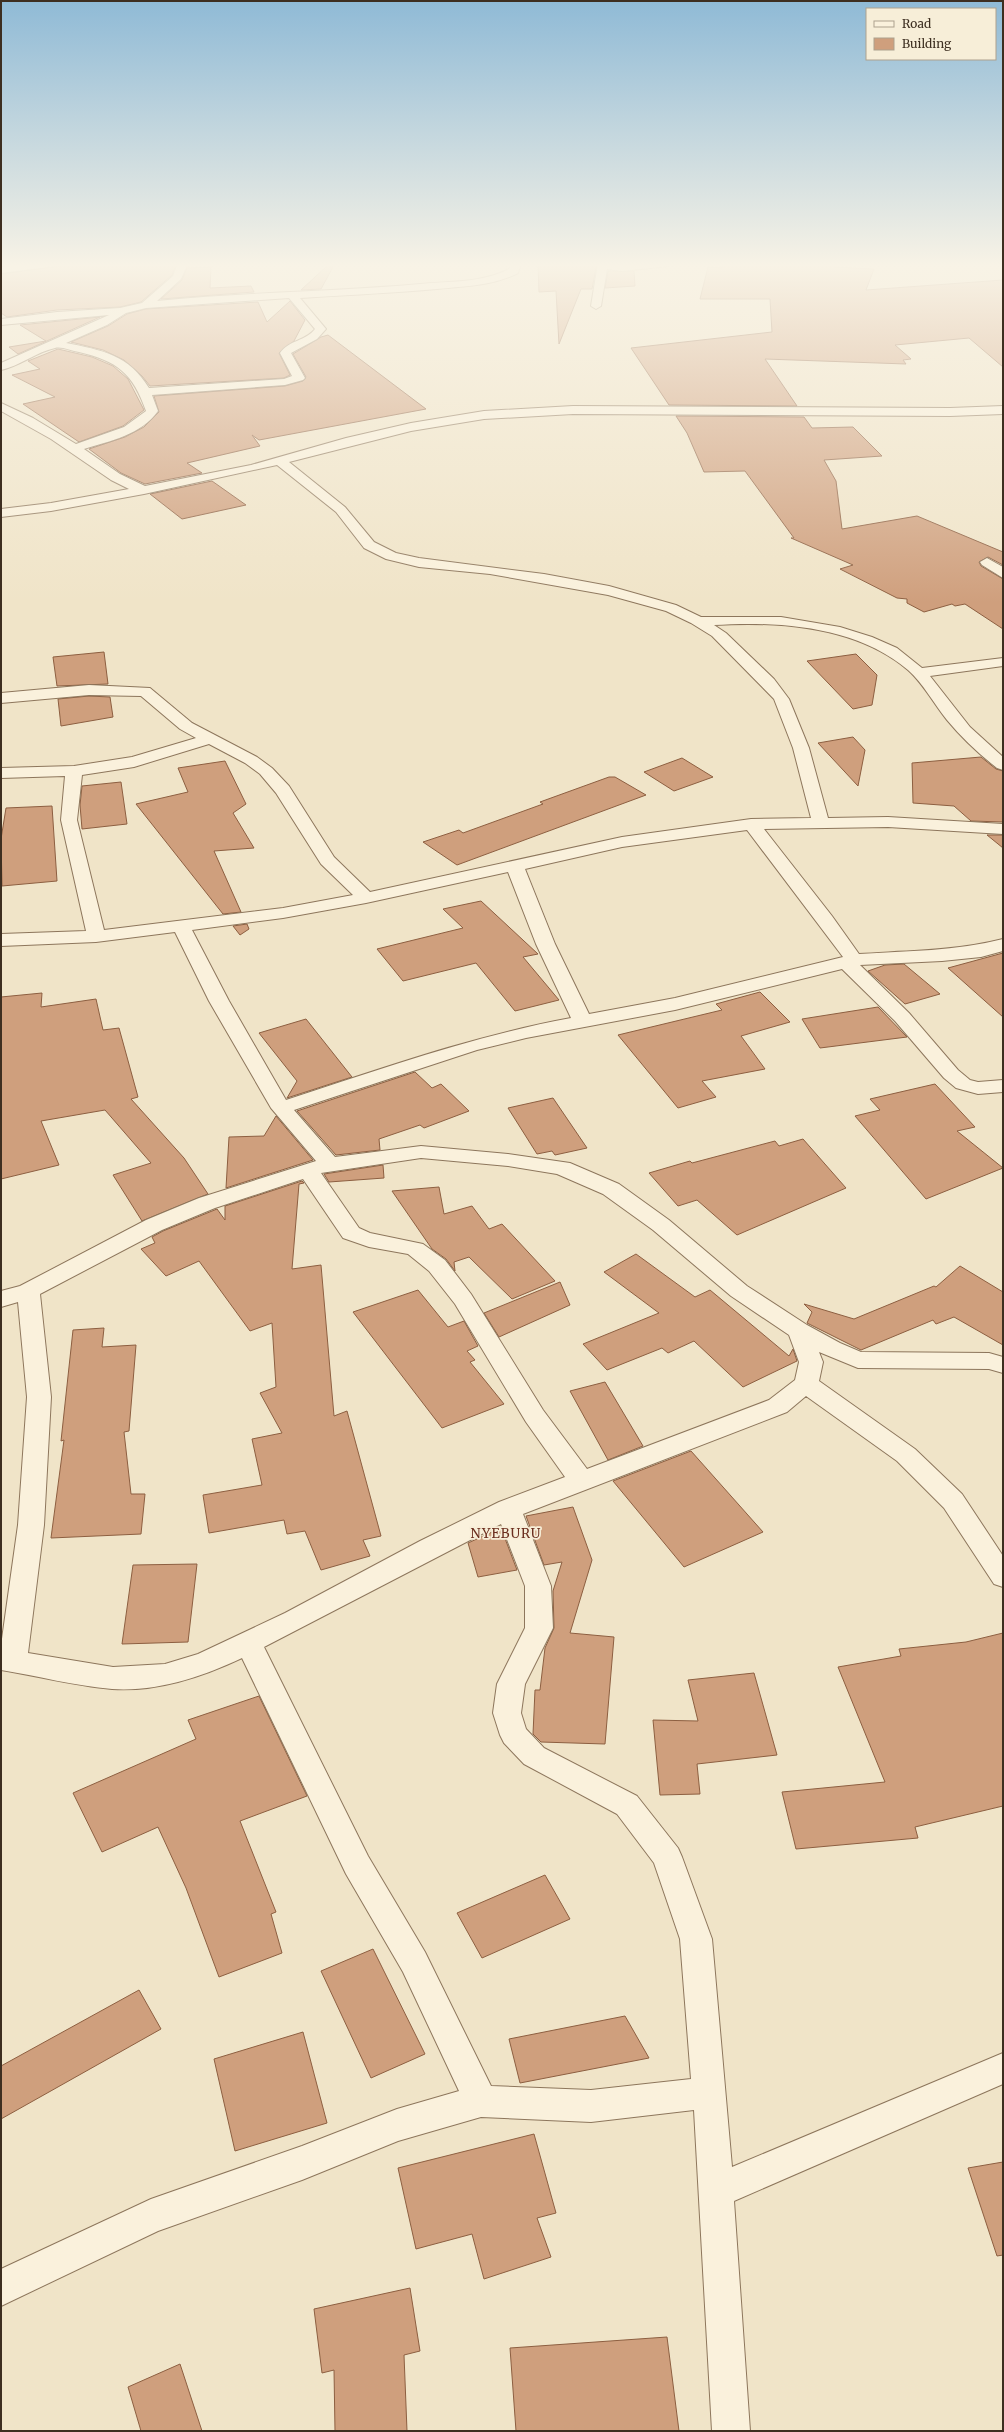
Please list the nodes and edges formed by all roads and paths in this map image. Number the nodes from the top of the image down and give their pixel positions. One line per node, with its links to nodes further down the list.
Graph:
1 (136, 376): 3 (street)
2 (298, 376): 3 (street)
3 (147, 392): 6 (street)
4 (1, 407): 6 (street)
5 (1003, 410): 7 (street)
6 (75, 448): 8 (street)
7 (280, 461): 8 (street); 12 (street)
8 (144, 490): 9 (street)
9 (1, 513)
10 (987, 562): 11 (street)
11 (1003, 574)
12 (698, 621): 14 (street); 20 (street)
13 (1003, 662): 14 (street)
14 (918, 673): 17 (street)
15 (1, 698): 16 (street)
16 (209, 739): 18 (street); 24 (street)
17 (1003, 765)
18 (74, 771): 19 (street); 26 (street)
19 (1, 773)
20 (820, 821): 21 (street); 22 (street)
21 (751, 824): 23 (street); 29 (street)
22 (1003, 829)
23 (515, 866): 24 (street); 30 (street)
24 (366, 898): 25 (street)
25 (181, 925): 26 (street); 32 (street)
26 (96, 936): 27 (street)
27 (1, 940)
28 (1003, 945): 29 (street)
29 (850, 961): 30 (street); 31 (street)
30 (582, 1020): 32 (street)
31 (1003, 1086)
32 (281, 1108): 33 (street)
33 (330, 1164): 34 (street); 37 (street)
34 (308, 1170): 35 (street); 40 (street)
35 (28, 1290): 36 (street); 44 (street)
36 (1, 1299)
37 (799, 1331): 38 (street); 39 (street)
38 (1003, 1364)
39 (806, 1384): 40 (street); 42 (street)
40 (582, 1481): 41 (street)
41 (508, 1509): 43 (street); 46 (street)
42 (1003, 1577)
43 (248, 1642): 44 (street); 47 (street)
44 (7, 1659)
45 (1003, 2068): 48 (street)
46 (709, 2093): 47 (street); 48 (street)
47 (481, 2101): 49 (street)
48 (717, 2191): 50 (street)
49 (1, 2288)
50 (731, 2431)

